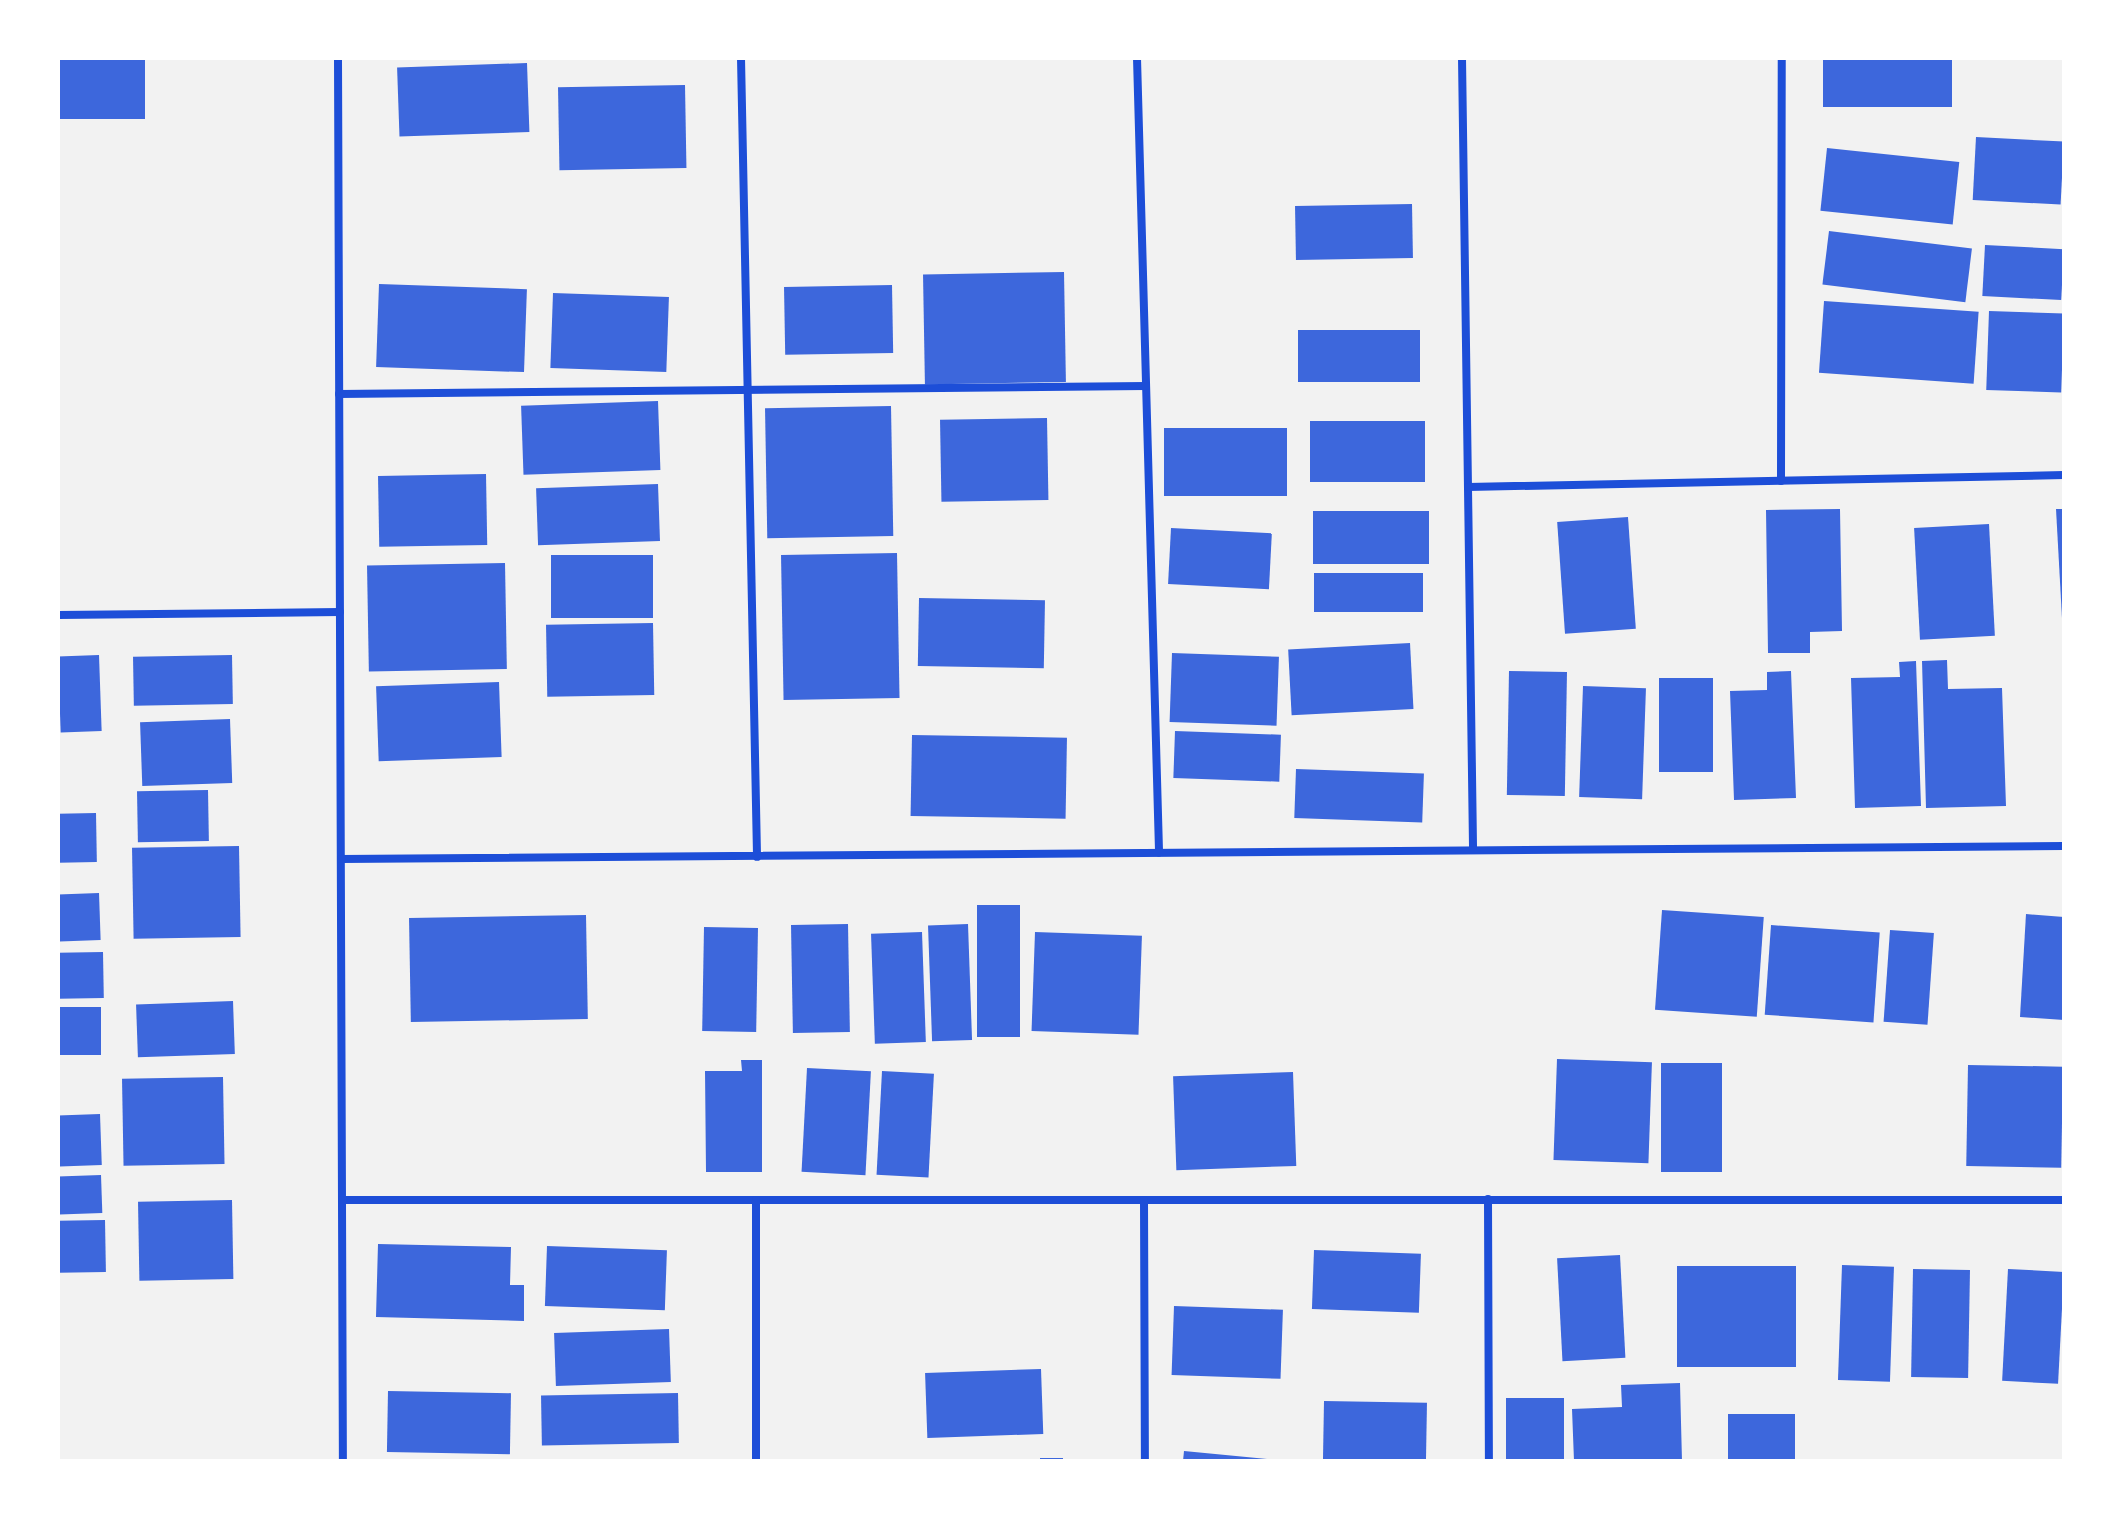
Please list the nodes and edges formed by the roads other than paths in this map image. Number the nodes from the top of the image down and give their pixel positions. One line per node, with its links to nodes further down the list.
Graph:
1 (338, 58): 8 (street)
2 (741, 58): 7 (street)
3 (1137, 58): 6 (street)
4 (1462, 58): 11 (street)
5 (1782, 58): 10 (street)
6 (1146, 386): 7 (street); 16 (street)
7 (748, 390): 8 (street); 17 (street)
8 (339, 394): 12 (street)
9 (2064, 475): 10 (street)
10 (1781, 481): 11 (street)
11 (1468, 487): 15 (street)
12 (340, 612): 13 (street); 18 (street)
13 (58, 615)
14 (2064, 846): 15 (street)
15 (1473, 850): 16 (street)
16 (1159, 853): 17 (street)
17 (757, 857): 18 (street)
18 (341, 859): 20 (street)
19 (1488, 1199): 22 (street); 23 (street); 27 (street)
20 (342, 1200): 21 (street); 24 (street)
21 (756, 1200): 22 (street); 25 (street)
22 (1144, 1200): 26 (street)
23 (2064, 1200)
24 (343, 1461)
25 (756, 1461)
26 (1145, 1461)
27 (1489, 1461)

